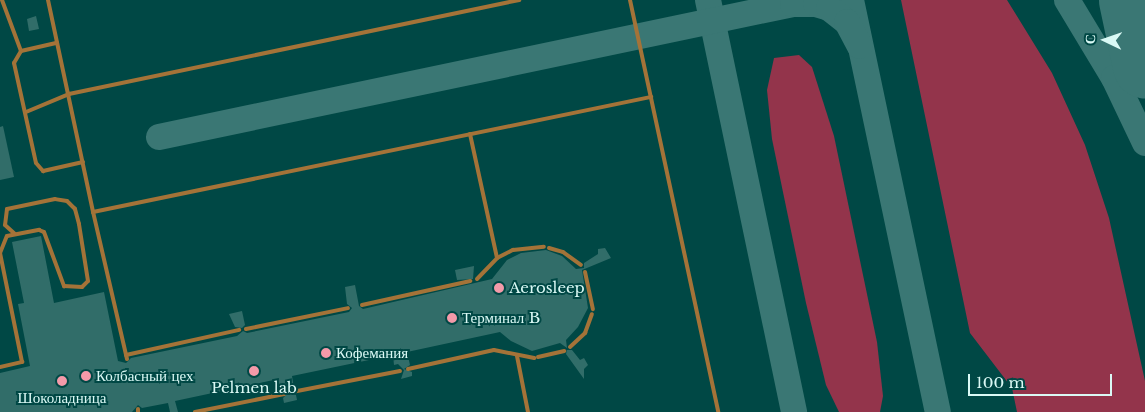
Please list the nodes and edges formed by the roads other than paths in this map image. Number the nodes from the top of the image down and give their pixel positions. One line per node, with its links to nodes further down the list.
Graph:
1 (2, 0): 6 (lane)
2 (48, 0): 5 (lane)
3 (519, 0): 7 (lane)
4 (630, 0): 8 (lane)
5 (57, 43): 6 (lane); 7 (lane)
6 (21, 51): 9 (lane)
7 (69, 94): 9 (lane); 11 (lane)
8 (651, 97): 10 (lane); 38 (lane)
9 (26, 112): 11 (lane)
10 (470, 134): 14 (lane); 19 (lane)
11 (83, 162): 14 (lane)
12 (7, 209): 13 (lane); 15 (lane); 15 (lane)
13 (0, 210)
14 (93, 212): 27 (lane)
15 (15, 234): 18 (lane)
16 (544, 247): 19 (lane)
17 (550, 248): 20 (lane)
18 (0, 251): 31 (lane)
19 (497, 258): 22 (lane)
20 (581, 266)
21 (586, 272): 28 (lane)
22 (477, 279)
23 (470, 281): 24 (lane)
24 (362, 305)
25 (348, 308): 26 (lane)
26 (246, 329)
27 (239, 330)
28 (570, 347)
29 (564, 351): 30 (lane)
30 (517, 356): 32 (lane); 37 (lane)
31 (0, 367)
32 (408, 369)
33 (400, 371): 34 (lane)
34 (292, 392)
35 (284, 394): 36 (lane)
36 (195, 412)
37 (528, 412)
38 (718, 412)

